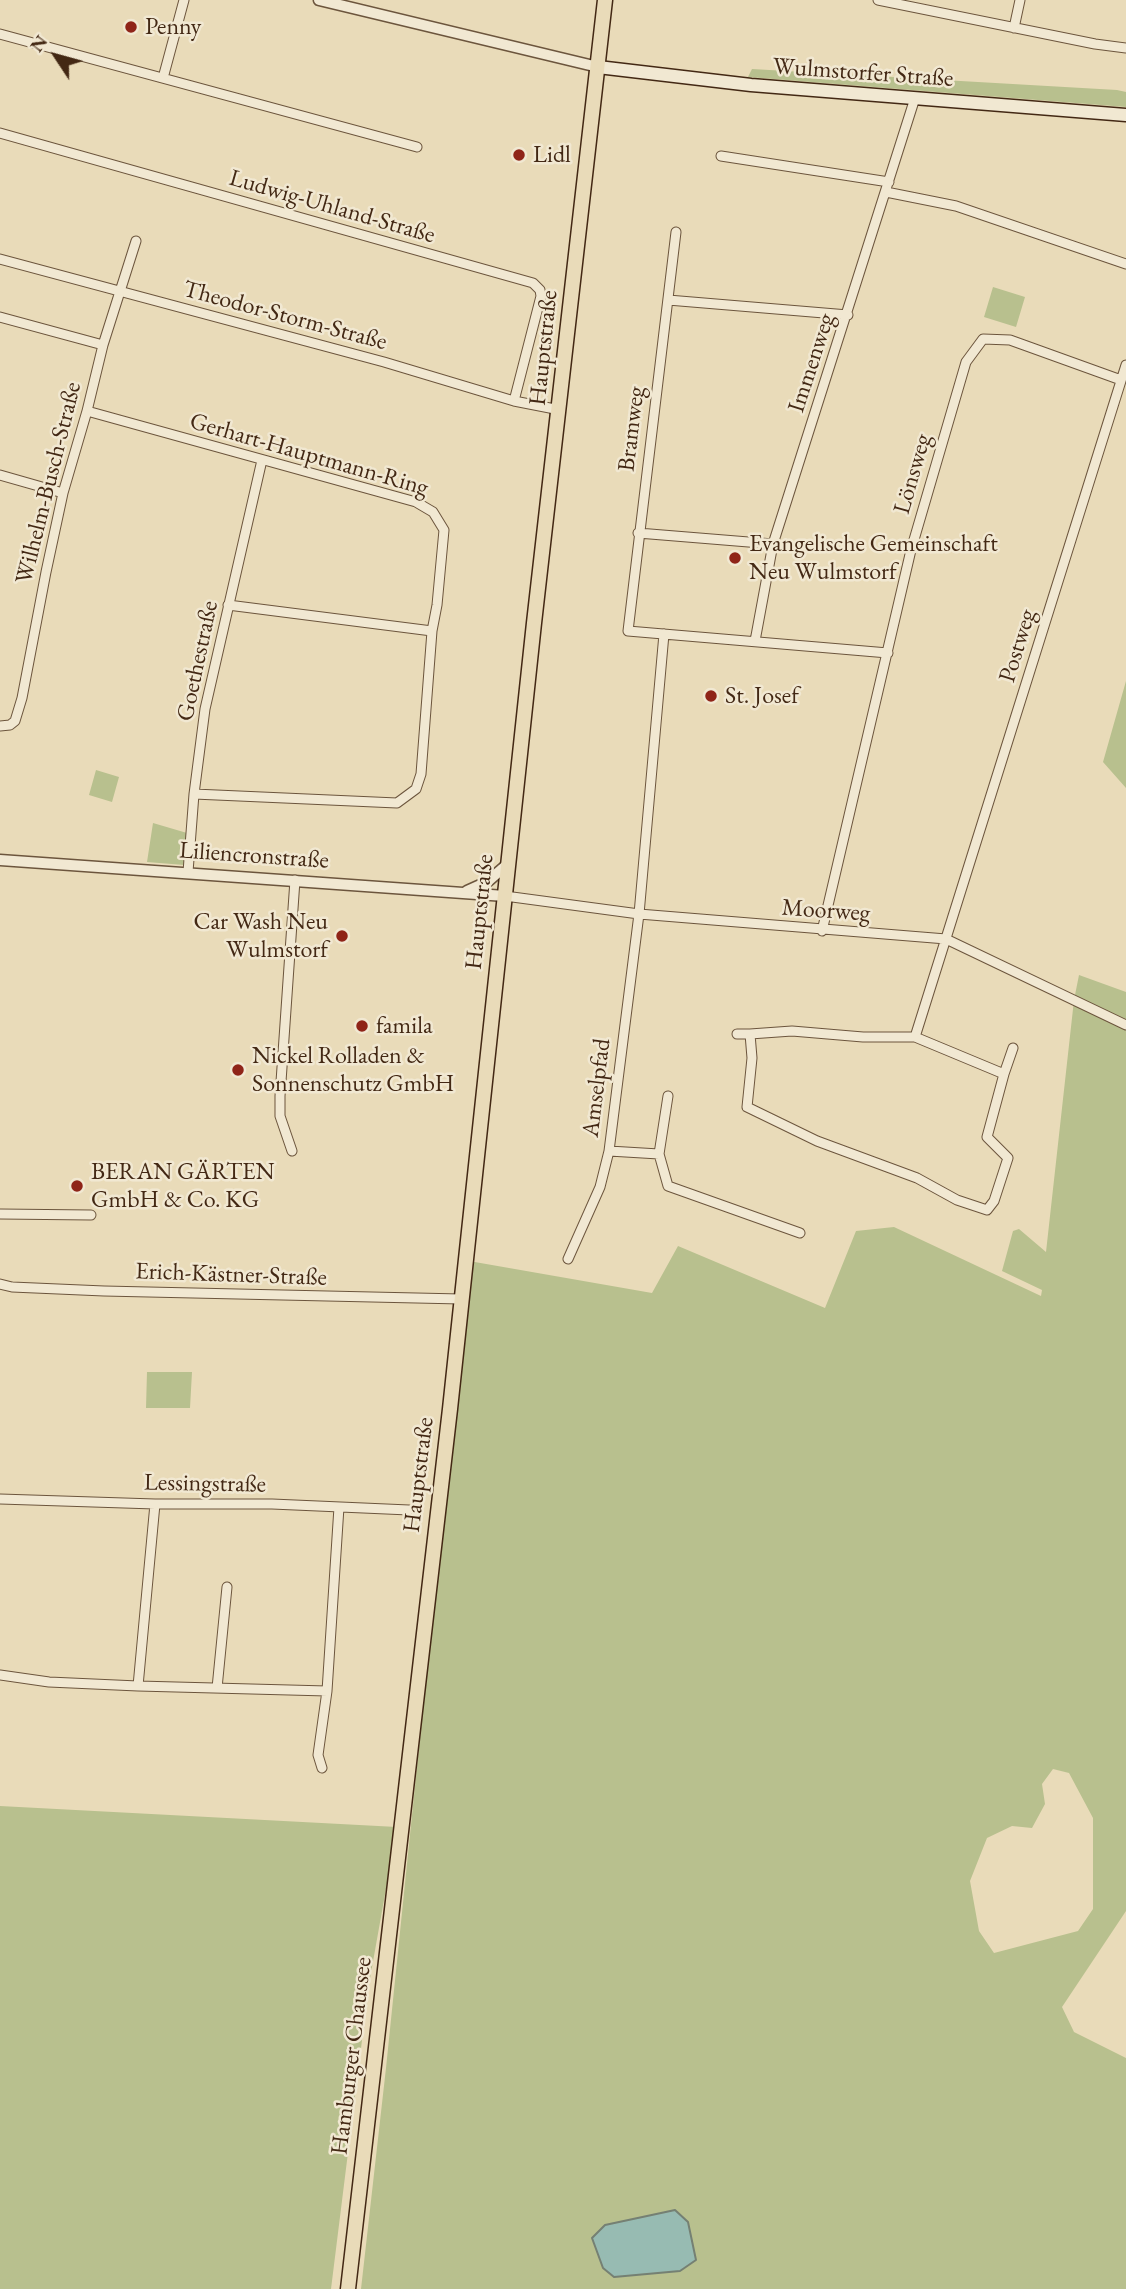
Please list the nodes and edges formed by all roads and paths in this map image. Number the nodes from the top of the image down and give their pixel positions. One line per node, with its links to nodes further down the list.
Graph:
1 (184, 0): 10 (street)
2 (319, 0): 9 (street)
3 (605, 0): 9 (main road, Hauptstraße)
4 (878, 0): 6 (street)
5 (1020, 0): 6 (street)
6 (1014, 27): 8 (street)
7 (0, 34): 10 (street)
8 (1126, 48)
9 (598, 67): 11 (main road, Wulmstorfer Straße); 30 (main road, Hauptstraße)
10 (163, 78): 14 (street)
11 (915, 98): 12 (main road, Wulmstorfer Straße); 16 (street, Immenweg)
12 (1126, 115)
13 (0, 133): 29 (street, Ludwig-Uhland-Straße)
14 (417, 148)
15 (721, 156): 16 (street)
16 (889, 182): 17 (street, Immenweg)
17 (886, 192): 21 (street); 24 (street, Immenweg)
18 (676, 232): 23 (street, Bramweg)
19 (136, 241): 22 (street, Wilhelm-Busch-Straße)
20 (0, 259): 22 (street, Theodor-Storm-Straße)
21 (1126, 264)
22 (121, 291): 26 (street, Wilhelm-Busch-Straße); 29 (street, Theodor-Storm-Straße)
23 (668, 300): 24 (street); 35 (street, Bramweg)
24 (848, 314): 36 (street, Immenweg)
25 (0, 317): 26 (street)
26 (103, 345): 31 (street, Wilhelm-Busch-Straße)
27 (1126, 365): 28 (street, Postweg)
28 (1121, 380): 41 (street, Lönsweg); 52 (street, Postweg)
29 (514, 401): 30 (street, Theodor-Storm-Straße)
30 (560, 410): 45 (main road, Hauptstraße)
31 (88, 411): 32 (street, Gerhart-Hauptmann-Ring); 34 (street, Wilhelm-Busch-Straße)
32 (262, 460): 37 (street, Goethestraße); 38 (street, Gerhart-Hauptmann-Ring)
33 (0, 475): 34 (street)
34 (63, 493): 42 (street, Wilhelm-Busch-Straße)
35 (638, 533): 36 (street); 39 (street, Bramweg)
36 (773, 544): 40 (street, Immenweg)
37 (228, 605): 38 (street); 43 (street, Goethestraße)
38 (432, 631): 43 (street, Gerhart-Hauptmann-Ring)
39 (664, 634): 40 (street); 50 (street, Amselpfad)
40 (755, 641): 41 (street)
41 (888, 653): 51 (street, Lönsweg)
42 (0, 726)
43 (194, 794): 46 (street, Goethestraße)
44 (0, 860): 46 (street, Liliencronstraße)
45 (509, 863): 48 (street); 49 (main road, Hauptstraße)
46 (188, 872): 47 (street, Liliencronstraße)
47 (295, 880): 48 (street, Liliencronstraße); 60 (street)
48 (465, 891): 49 (street, Liliencronstraße)
49 (505, 896): 50 (street, Moorweg); 68 (main road, Hauptstraße)
50 (639, 914): 51 (street, Moorweg); 61 (street, Amselpfad)
51 (822, 931): 52 (street, Moorweg)
52 (946, 939): 53 (street, Moorweg); 56 (street, Postweg)
53 (1126, 1025)
54 (737, 1034): 55 (street)
55 (750, 1034): 56 (street); 58 (street)
56 (915, 1037): 58 (street)
57 (1013, 1048): 58 (street)
58 (1004, 1074)
59 (668, 1096): 62 (street)
60 (292, 1151)
61 (610, 1151): 62 (street); 66 (street, Amselpfad)
62 (659, 1154): 65 (street)
63 (0, 1214): 64 (street)
64 (91, 1215)
65 (800, 1233)
66 (568, 1259)
67 (0, 1284): 68 (street, Erich-Kästner-Straße)
68 (461, 1299): 79 (main road, Hauptstraße)
69 (0, 1499): 70 (street, Lessingstraße)
70 (155, 1504): 71 (street, Lessingstraße); 75 (street)
71 (339, 1507): 72 (street, Lessingstraße); 77 (street)
72 (409, 1510)
73 (227, 1587): 76 (street)
74 (0, 1675): 75 (street)
75 (138, 1686): 76 (street)
76 (217, 1688): 77 (street)
77 (327, 1691): 78 (street)
78 (322, 1768)
79 (401, 1829): 80 (main road, Hamburger Chaussee)
80 (348, 2289)

